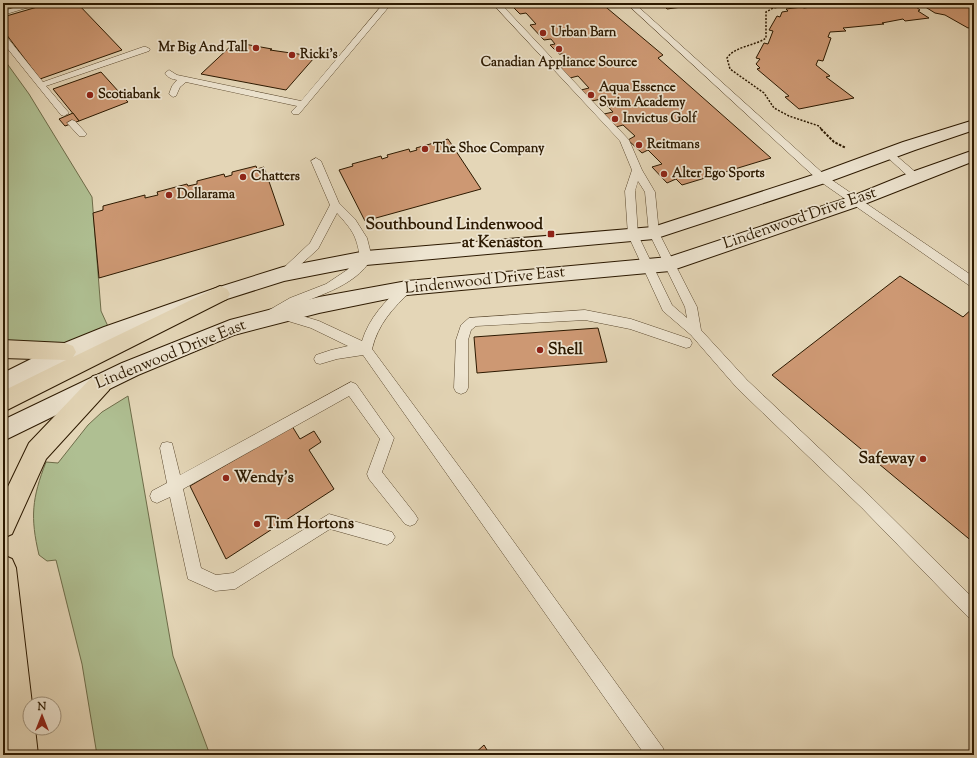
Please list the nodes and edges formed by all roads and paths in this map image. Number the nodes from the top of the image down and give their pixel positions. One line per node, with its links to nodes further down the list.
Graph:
1 (38, 3): 6 (lane)
2 (388, 3): 13 (lane)
3 (496, 3): 23 (lane)
4 (630, 3): 25 (lane)
5 (804, 3): 19 (path)
6 (3, 14)
7 (3, 38): 11 (lane)
8 (146, 49): 11 (lane)
9 (169, 74): 10 (lane)
10 (184, 79): 12 (lane); 13 (lane)
11 (41, 85): 15 (lane)
12 (173, 94)
13 (302, 104): 14 (lane)
14 (296, 112)
15 (64, 113)
16 (72, 123): 18 (lane)
17 (974, 125): 20 (street, Lindenwood Drive East)
18 (82, 134)
19 (846, 148)
20 (889, 154): 24 (lane); 25 (street, Lindenwood Drive East)
21 (974, 155): 24 (street, Lindenwood Drive East)
22 (316, 161): 27 (lane)
23 (637, 170): 28 (lane); 29 (lane)
24 (916, 177): 26 (street, Lindenwood Drive East)
25 (822, 178): 26 (lane); 28 (street, Lindenwood Drive East)
26 (856, 201): 31 (street, Lindenwood Drive East); 34 (lane)
27 (335, 205): 30 (lane); 33 (lane)
28 (654, 233): 29 (street, Lindenwood Drive East); 31 (lane)
29 (633, 235): 30 (street, Lindenwood Drive East); 32 (lane)
30 (366, 258): 33 (street, Lindenwood Drive East); 37 (lane)
31 (670, 264): 32 (street, Lindenwood Drive East); 38 (lane)
32 (647, 266): 35 (street, Lindenwood Drive East); 38 (lane)
33 (283, 274): 36 (street, Lindenwood Drive East)
34 (974, 283)
35 (407, 288): 37 (street, Lindenwood Drive East); 40 (lane)
36 (220, 294): 41 (street, Lindenwood Drive East); 46 (main road)
37 (272, 316): 40 (lane); 43 (street, Lindenwood Drive East)
38 (691, 338): 45 (lane); 55 (lane)
39 (3, 349): 41 (main road)
40 (366, 350): 42 (lane); 57 (lane)
41 (65, 352): 44 (street, Lindenwood Drive East)
42 (320, 359)
43 (101, 383): 47 (street, Lindenwood Drive East); 52 (main road)
44 (3, 384)
45 (461, 388)
46 (3, 402)
47 (3, 431)
48 (166, 448): 49 (lane)
49 (176, 485): 50 (lane); 51 (lane); 53 (lane)
50 (157, 496)
51 (410, 519)
52 (3, 525)
53 (387, 537)
54 (3, 568): 56 (main road)
55 (974, 611)
56 (22, 755)
57 (656, 755)

